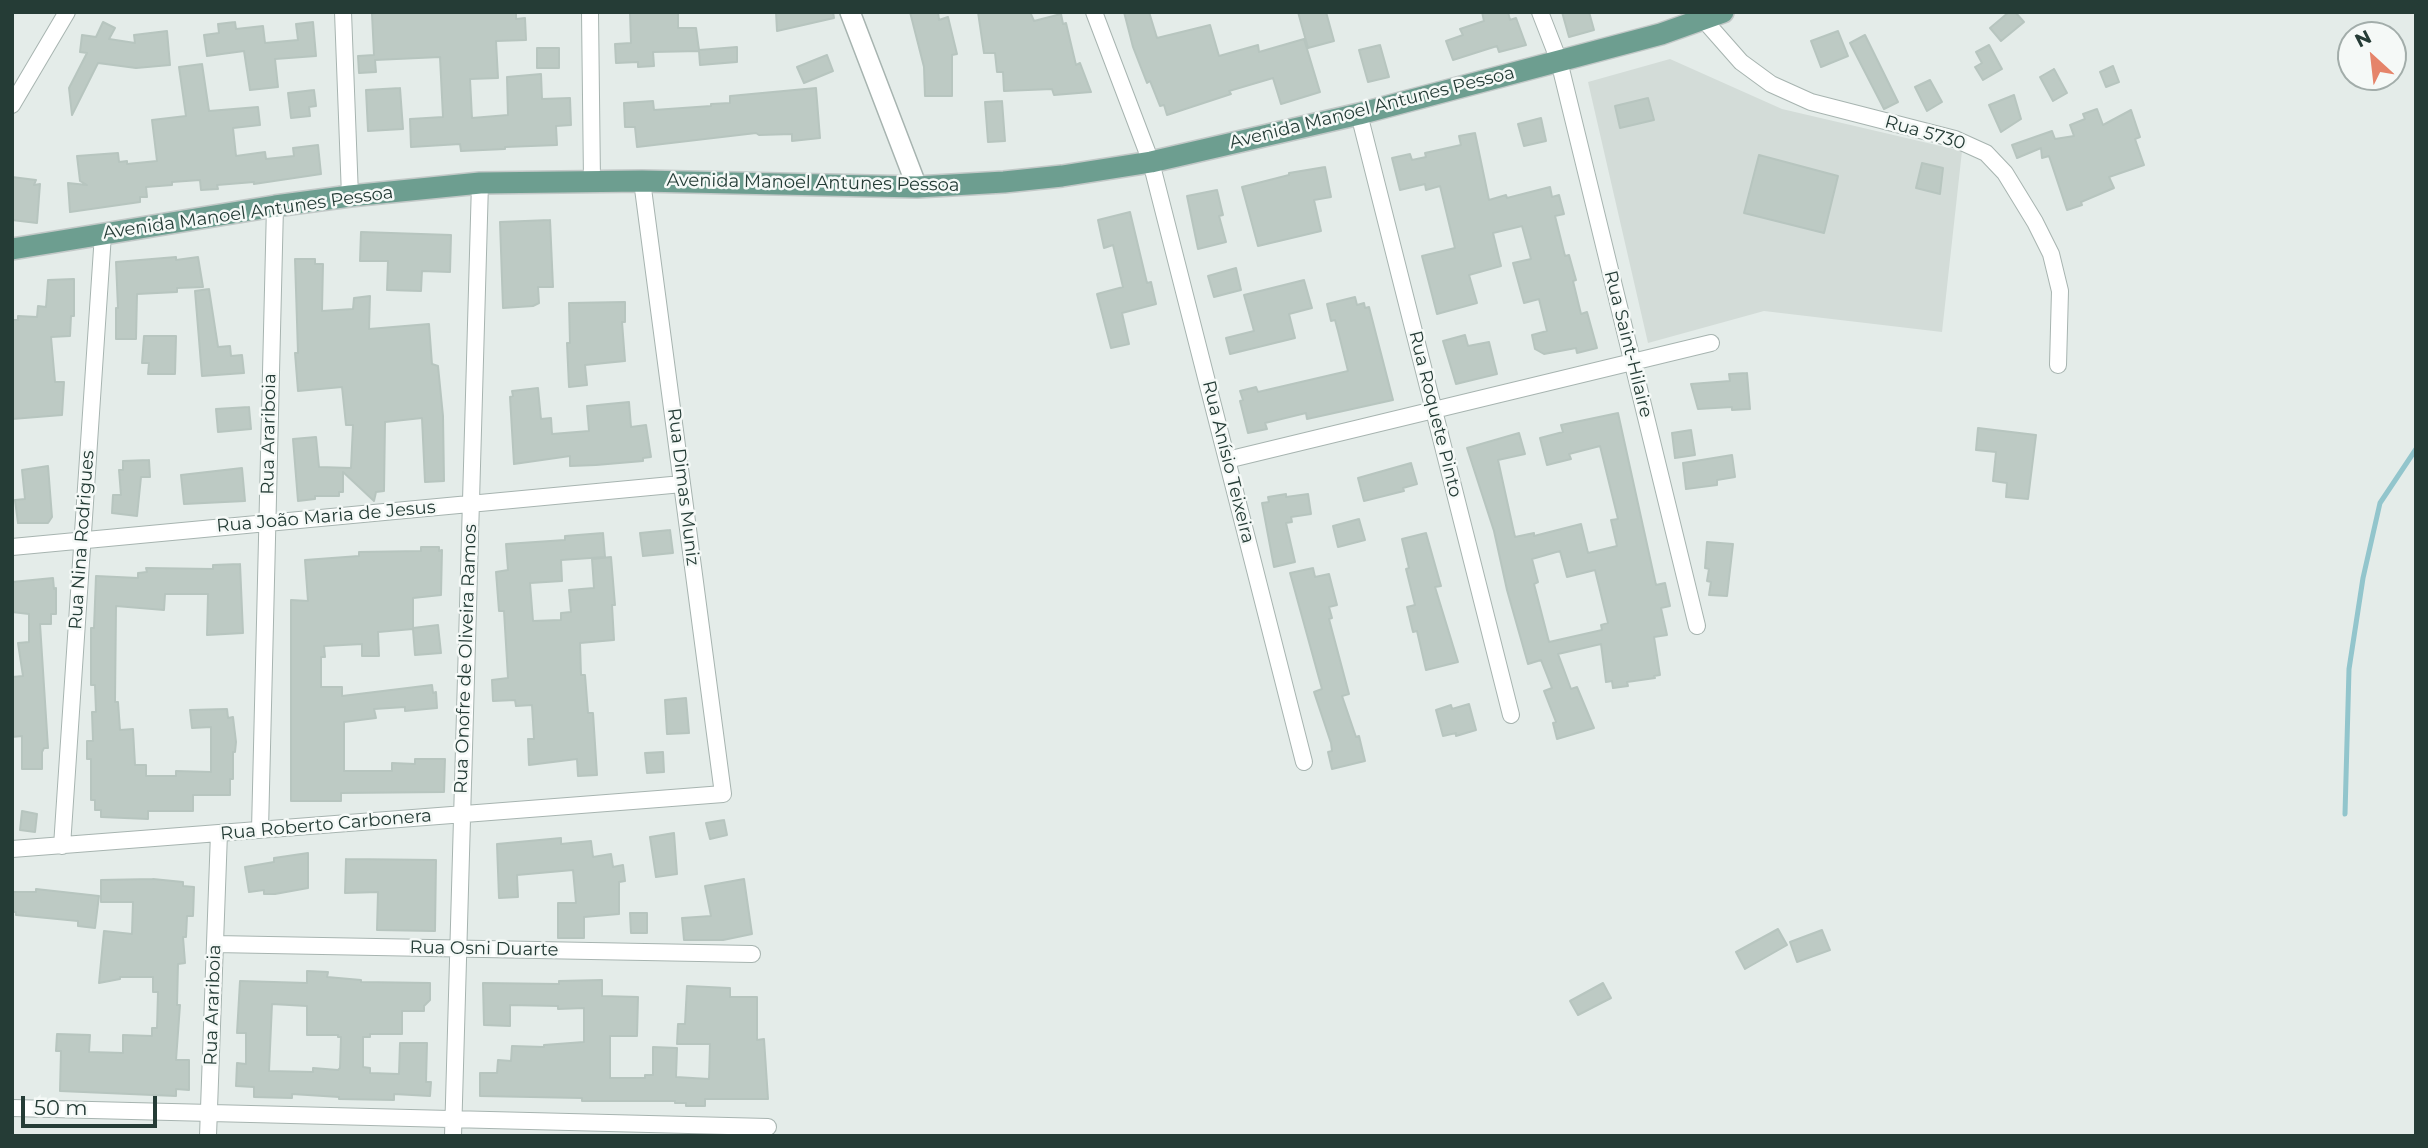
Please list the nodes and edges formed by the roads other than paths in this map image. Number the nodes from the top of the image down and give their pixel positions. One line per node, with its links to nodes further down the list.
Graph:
1 (66, 12): 9 (street)
2 (343, 12): 16 (street)
3 (590, 12): 12 (street)
4 (850, 12): 15 (street)
5 (1094, 12): 11 (street, Rua Anísio Teixeira)
6 (1541, 12): 8 (street, Rua Saint-Hilaire)
7 (1714, 16): 8 (main road, Avenida Manoel Antunes Pessoa); 22 (street, Rua 5730)
8 (1559, 61): 10 (main road, Avenida Manoel Antunes Pessoa); 21 (street, Rua Saint-Hilaire)
9 (12, 105)
10 (1359, 114): 11 (main road, Avenida Manoel Antunes Pessoa); 23 (street, Rua Roquete Pinto)
11 (1151, 162): 15 (main road, Avenida Manoel Antunes Pessoa); 24 (street, Rua Anísio Teixeira)
12 (592, 181): 13 (main road, Avenida Manoel Antunes Pessoa); 14 (main road, Avenida Manoel Antunes Pessoa)
13 (642, 181): 15 (main road, Avenida Manoel Antunes Pessoa); 25 (street, Rua Dimas Muniz)
14 (480, 183): 16 (main road, Avenida Manoel Antunes Pessoa); 26 (street, Rua Onofre de Oliveira Ramos)
15 (916, 187)
16 (350, 195): 17 (main road, Avenida Manoel Antunes Pessoa)
17 (275, 206): 18 (main road, Avenida Manoel Antunes Pessoa); 27 (street, Rua Arariboia)
18 (103, 234): 19 (main road, Avenida Manoel Antunes Pessoa); 28 (street, Rua Nina Rodrigues)
19 (12, 249)
20 (1711, 342): 21 (street)
21 (1632, 362): 23 (street); 30 (street, Rua Saint-Hilaire)
22 (2059, 365)
23 (1434, 410): 24 (street); 31 (street, Rua Roquete Pinto)
24 (1227, 460): 32 (street, Rua Anísio Teixeira)
25 (682, 484): 26 (street, Rua João Maria de Jesus); 33 (street, Rua Dimas Muniz)
26 (471, 504): 27 (street, Rua João Maria de Jesus); 34 (street, Rua Onofre de Oliveira Ramos)
27 (267, 523): 28 (street, Rua João Maria de Jesus); 35 (street, Rua Arariboia)
28 (82, 540): 29 (street, Rua João Maria de Jesus); 37 (street, Rua Nina Rodrigues)
29 (12, 547)
30 (1697, 626)
31 (1511, 715)
32 (1304, 762)
33 (723, 794): 34 (street, Rua Roberto Carbonera)
34 (462, 814): 35 (street, Rua Roberto Carbonera); 40 (street, Rua Onofre de Oliveira Ramos)
35 (260, 830): 36 (street, Rua Roberto Carbonera)
36 (219, 833): 37 (street, Rua Roberto Carbonera); 39 (street, Rua Arariboia)
37 (62, 846): 38 (street, Rua Roberto Carbonera)
38 (12, 849)
39 (215, 944): 40 (street, Rua Osni Duarte); 43 (street, Rua Arariboia)
40 (458, 948): 41 (street, Rua Osni Duarte); 45 (street, Rua Onofre de Oliveira Ramos)
41 (752, 954)
42 (12, 1108): 43 (street)
43 (209, 1113): 45 (street); 46 (street, Rua Arariboia)
44 (768, 1127): 45 (street)
45 (454, 1128)
46 (208, 1136)

